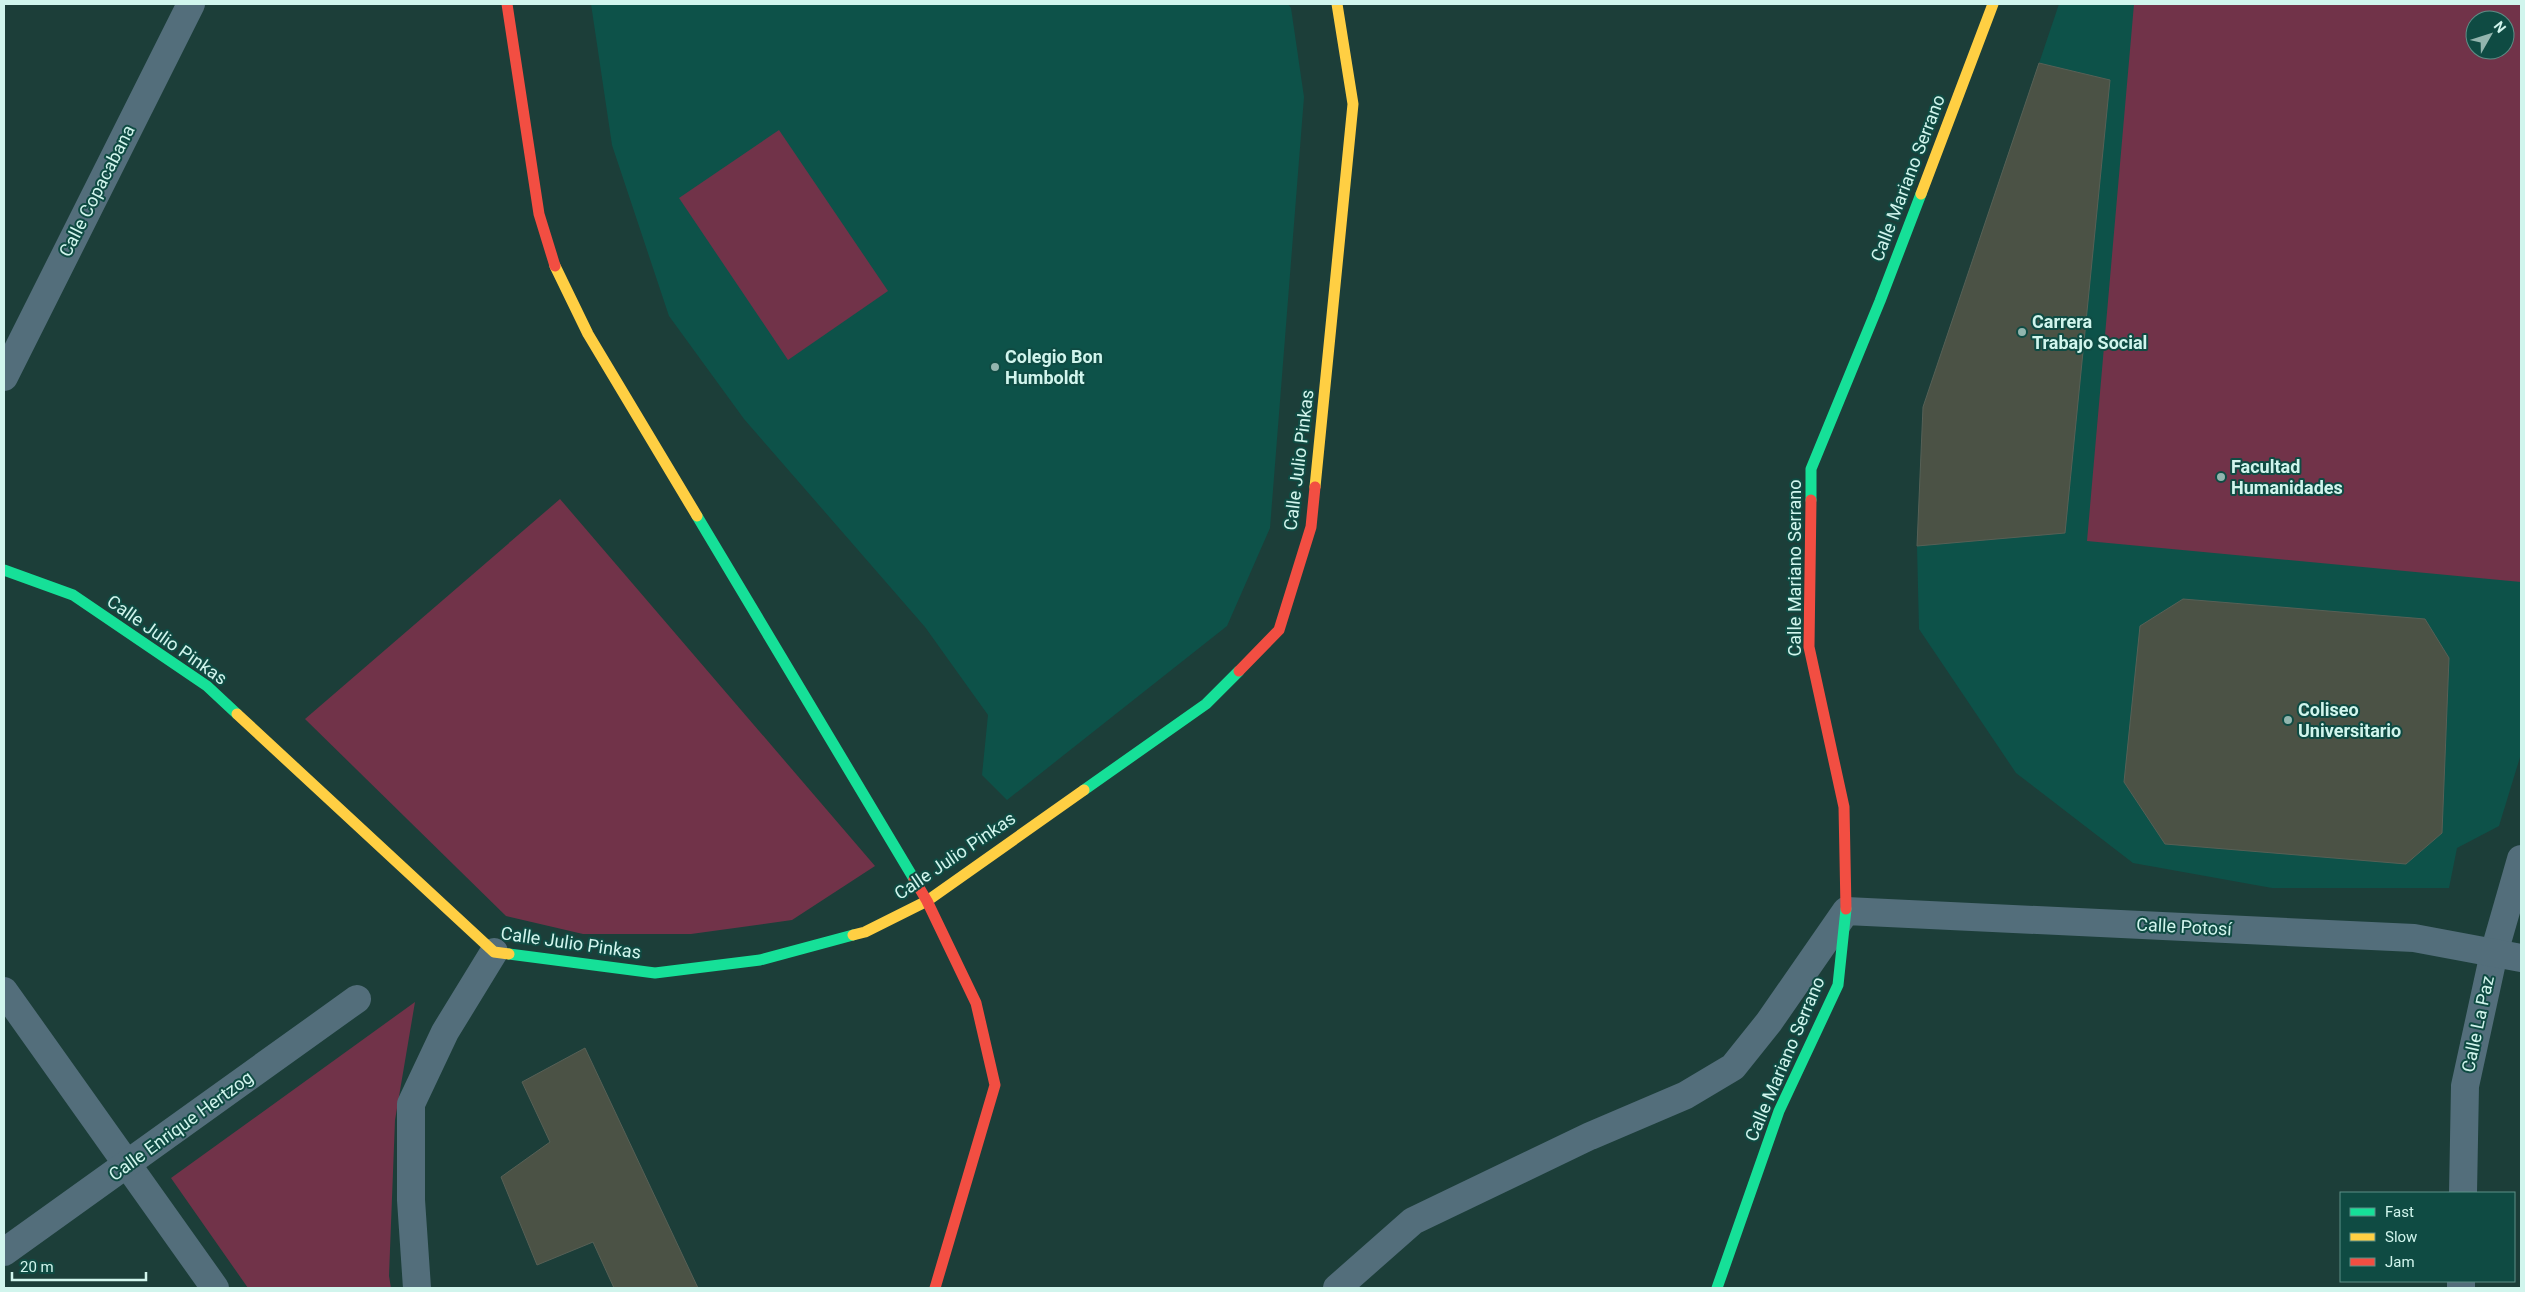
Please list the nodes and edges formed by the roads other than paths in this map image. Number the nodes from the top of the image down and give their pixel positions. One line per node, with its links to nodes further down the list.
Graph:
1 (191, 4): 5 (street, Calle Copacabana)
2 (507, 4): 8 (street)
3 (1337, 4): 8 (street, Calle Julio Pinkas)
4 (1994, 4): 9 (street, Calle Mariano Serrano)
5 (4, 378)
6 (4, 570): 10 (street, Calle Julio Pinkas)
7 (2521, 860): 11 (street, Calle La Paz)
8 (926, 901): 10 (street, Calle Julio Pinkas); 20 (street)
9 (1846, 911): 11 (street, Calle Potosí); 21 (street); 22 (street, Calle Mariano Serrano)
10 (494, 952): 19 (street)
11 (2494, 953): 12 (street, Calle Potosí); 16 (street, Calle La Paz)
12 (2521, 958)
13 (4, 992): 15 (street)
14 (357, 1000): 15 (street, Calle Enrique Hertzog)
15 (128, 1165): 17 (street, Calle Enrique Hertzog); 18 (street)
16 (2463, 1192)
17 (4, 1252)
18 (215, 1288)
19 (417, 1288)
20 (935, 1288)
21 (1337, 1288)
22 (1717, 1288)

